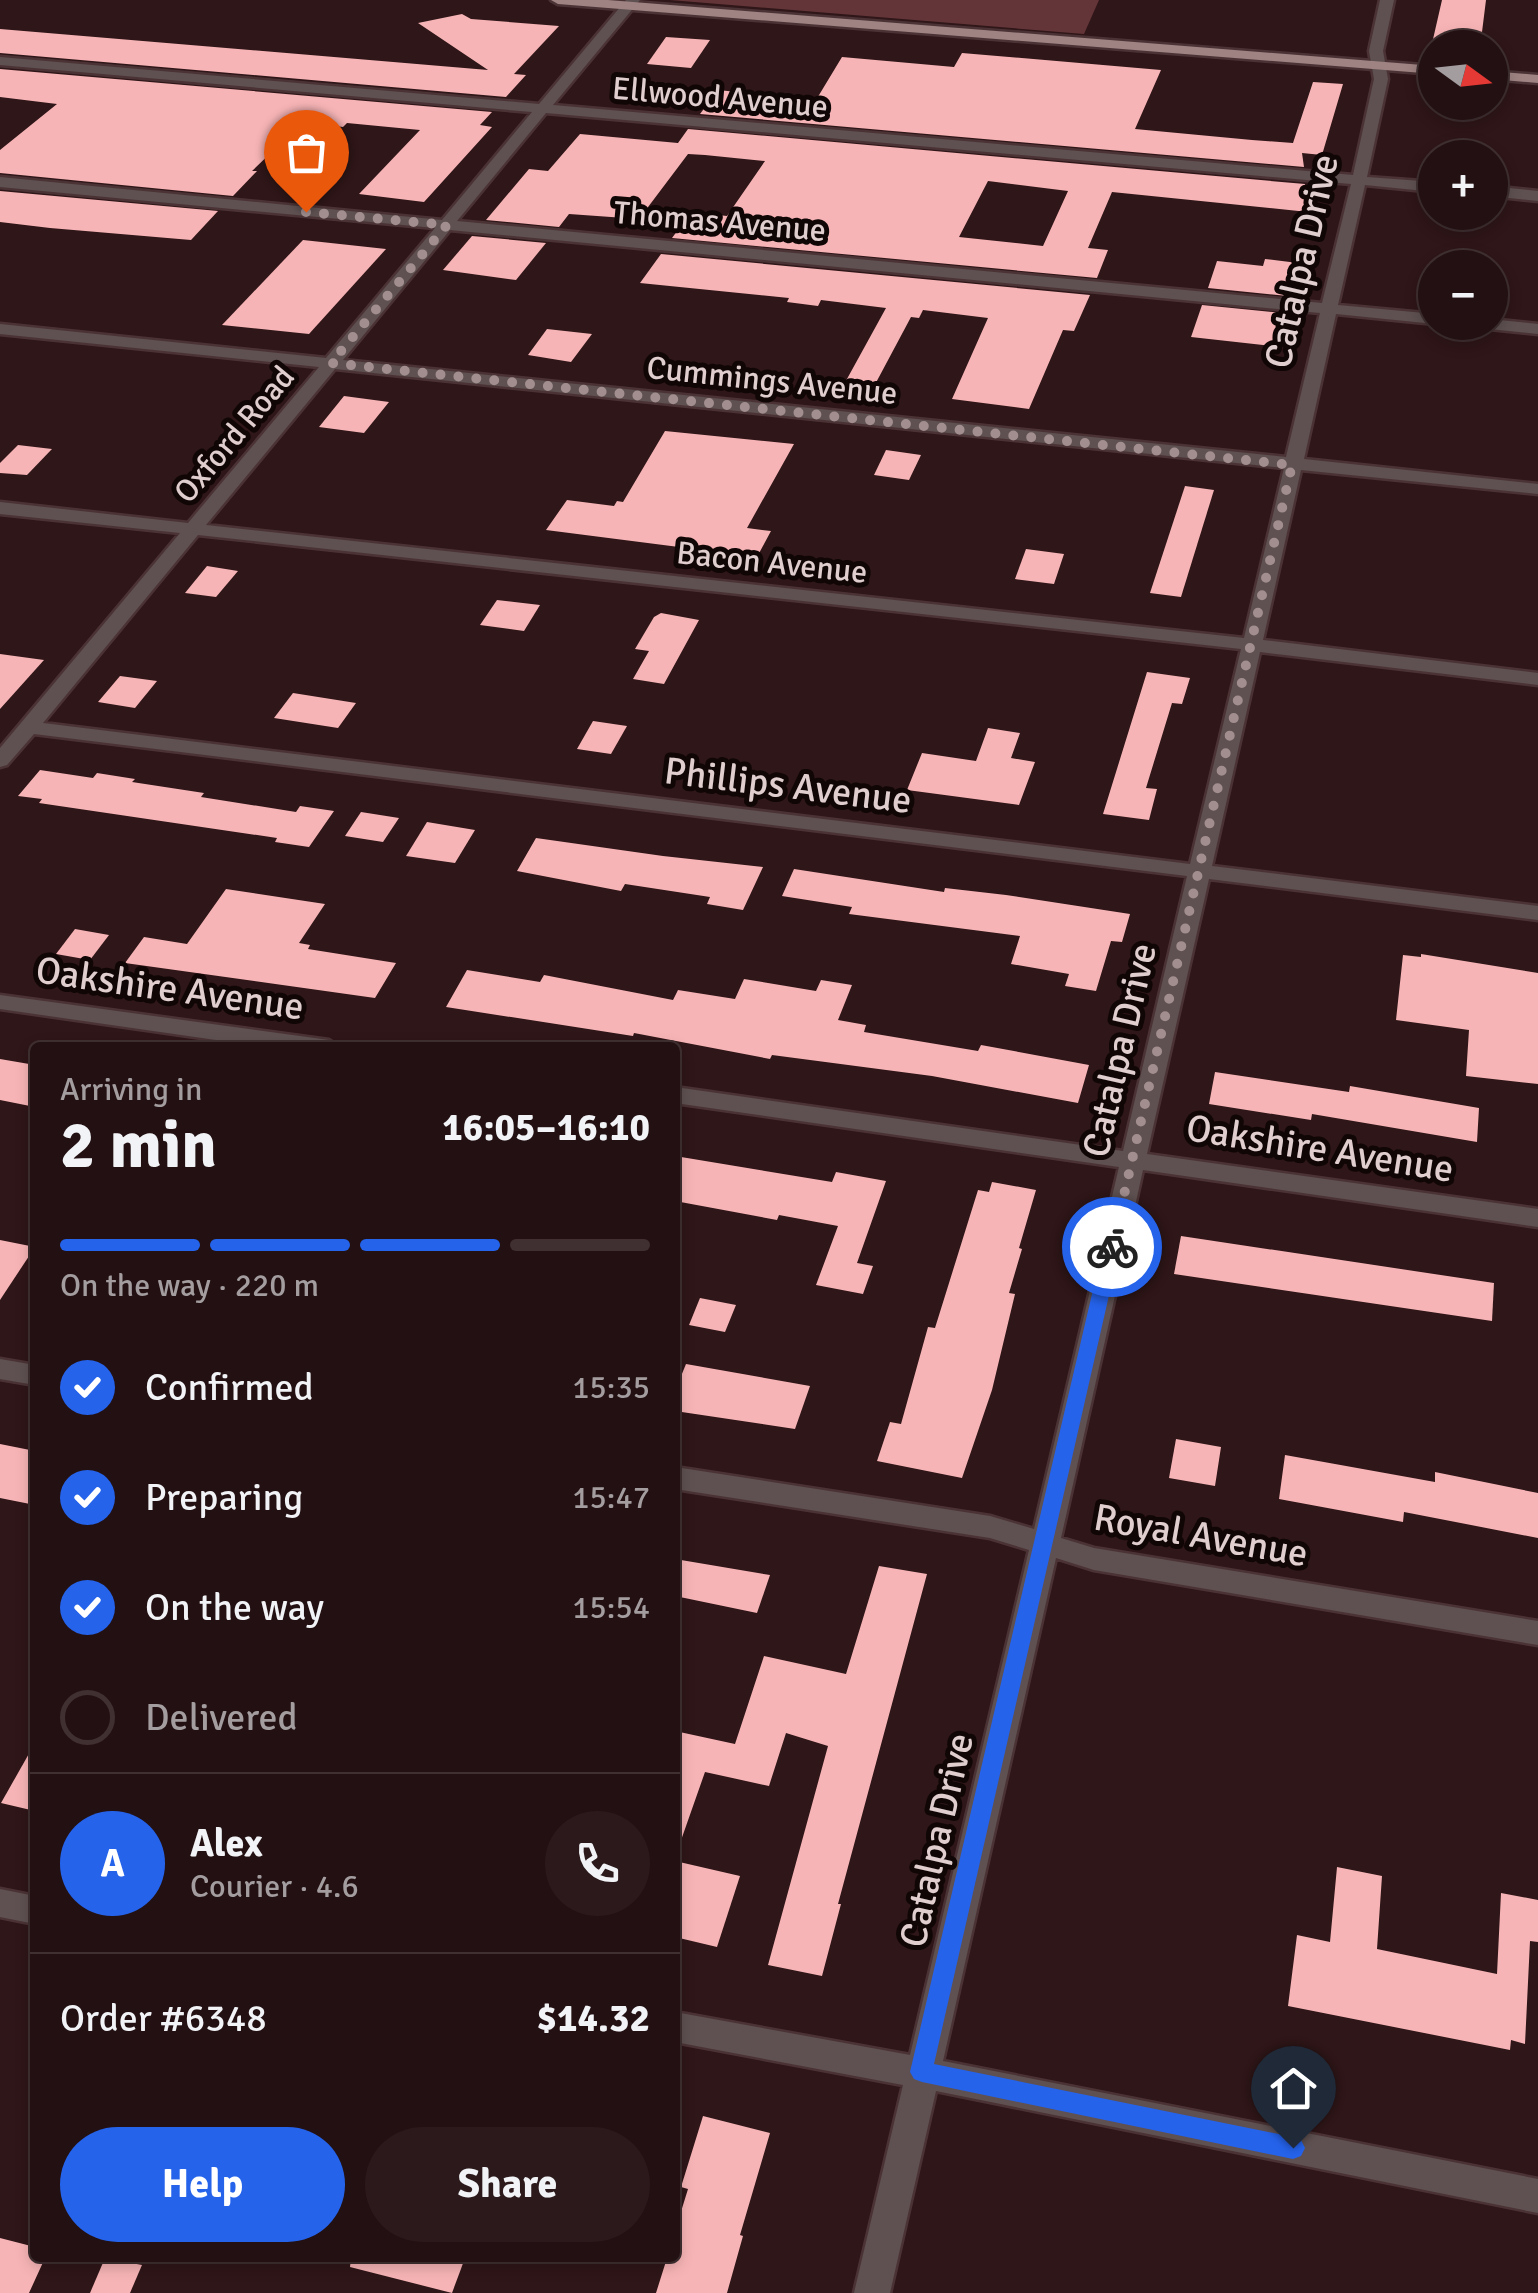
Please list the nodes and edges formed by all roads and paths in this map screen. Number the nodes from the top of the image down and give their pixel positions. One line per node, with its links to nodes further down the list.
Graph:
1 (558, 0): 3 (main road)
2 (1387, 0): 5 (street, Catalpa Drive)
3 (630, 3): 5 (main road); 9 (street, Oxford Road)
4 (0, 61): 9 (street, Ellwood Avenue)
5 (1377, 66): 6 (main road); 10 (street, Catalpa Drive)
6 (1418, 69)
7 (1508, 76): 8 (main road)
8 (1538, 78)
9 (544, 109): 10 (street, Ellwood Avenue); 15 (street, Oxford Road)
10 (1358, 180): 12 (street, Ellwood Avenue); 16 (street, Catalpa Drive)
11 (0, 182): 15 (street, Thomas Avenue)
12 (1418, 185)
13 (1508, 193): 14 (street)
14 (1538, 196)
15 (447, 225): 16 (street, Thomas Avenue); 21 (street, Oxford Road)
16 (1328, 310): 17 (street, Thomas Avenue); 22 (street, Catalpa Drive)
17 (1418, 318)
18 (1508, 326): 20 (street)
19 (0, 329): 21 (street, Cummings Avenue)
20 (1538, 329)
21 (331, 363): 22 (street, Cummings Avenue); 25 (street, Oxford Road)
22 (1292, 465): 23 (street, Cummings Avenue); 26 (street, Catalpa Drive)
23 (1538, 489)
24 (0, 508): 25 (street, Bacon Avenue)
25 (194, 529): 26 (street, Bacon Avenue); 28 (street, Oxford Road)
26 (1252, 646): 27 (street, Bacon Avenue); 30 (street, Catalpa Drive)
27 (1538, 679)
28 (29, 727): 29 (street, Oxford Road); 30 (street, Phillips Avenue)
29 (0, 761)
30 (1199, 870): 31 (street, Phillips Avenue); 35 (street, Catalpa Drive)
31 (1538, 913)
32 (0, 1002): 33 (street, Oakshire Avenue)
33 (286, 1042)
34 (680, 1096): 35 (street, Oakshire Avenue)
35 (1132, 1158): 36 (street, Oakshire Avenue); 40 (street, Catalpa Drive)
36 (1538, 1218)
37 (0, 1370): 38 (street)
38 (30, 1374)
39 (680, 1479): 40 (street, Royal Avenue)
40 (1043, 1544): 41 (street, Royal Avenue); 45 (street, Catalpa Drive)
41 (1538, 1634)
42 (0, 1903): 43 (street)
43 (30, 1909)
44 (680, 2028): 45 (street)
45 (922, 2072): 46 (street); 47 (street, Catalpa Drive)
46 (1538, 2196)
47 (872, 2293)

